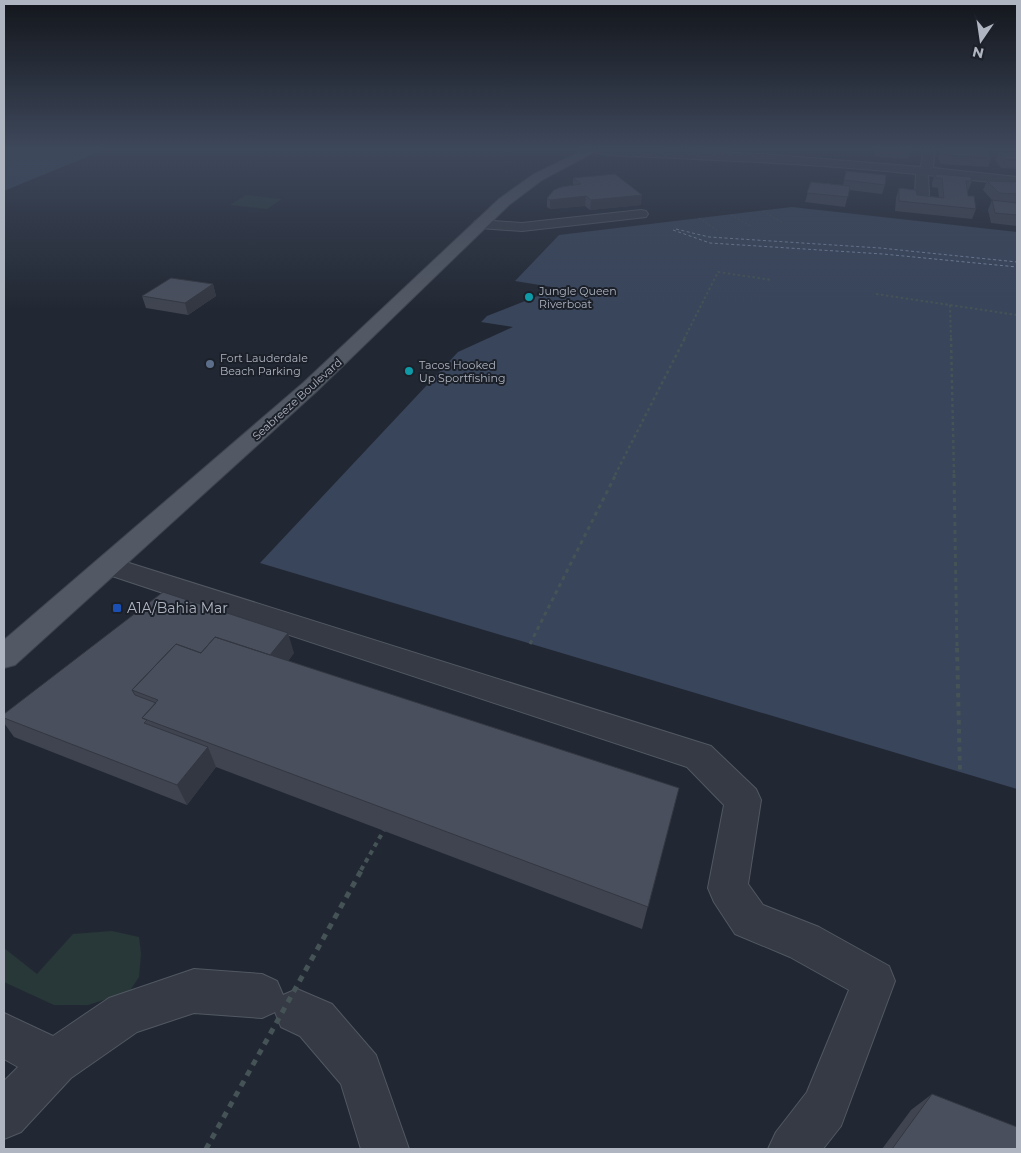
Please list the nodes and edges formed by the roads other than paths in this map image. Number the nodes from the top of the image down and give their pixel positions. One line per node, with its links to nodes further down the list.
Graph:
1 (503, 203): 3 (main road, Seabreeze Boulevard)
2 (641, 214): 3 (street)
3 (480, 224): 4 (main road, Seabreeze Boulevard)
4 (110, 566): 5 (main road, Seabreeze Boulevard); 10 (street)
5 (4, 657)
6 (4, 1035): 7 (street)
7 (55, 1062): 8 (street); 9 (street)
8 (4, 1115)
9 (385, 1149)
10 (793, 1149)

